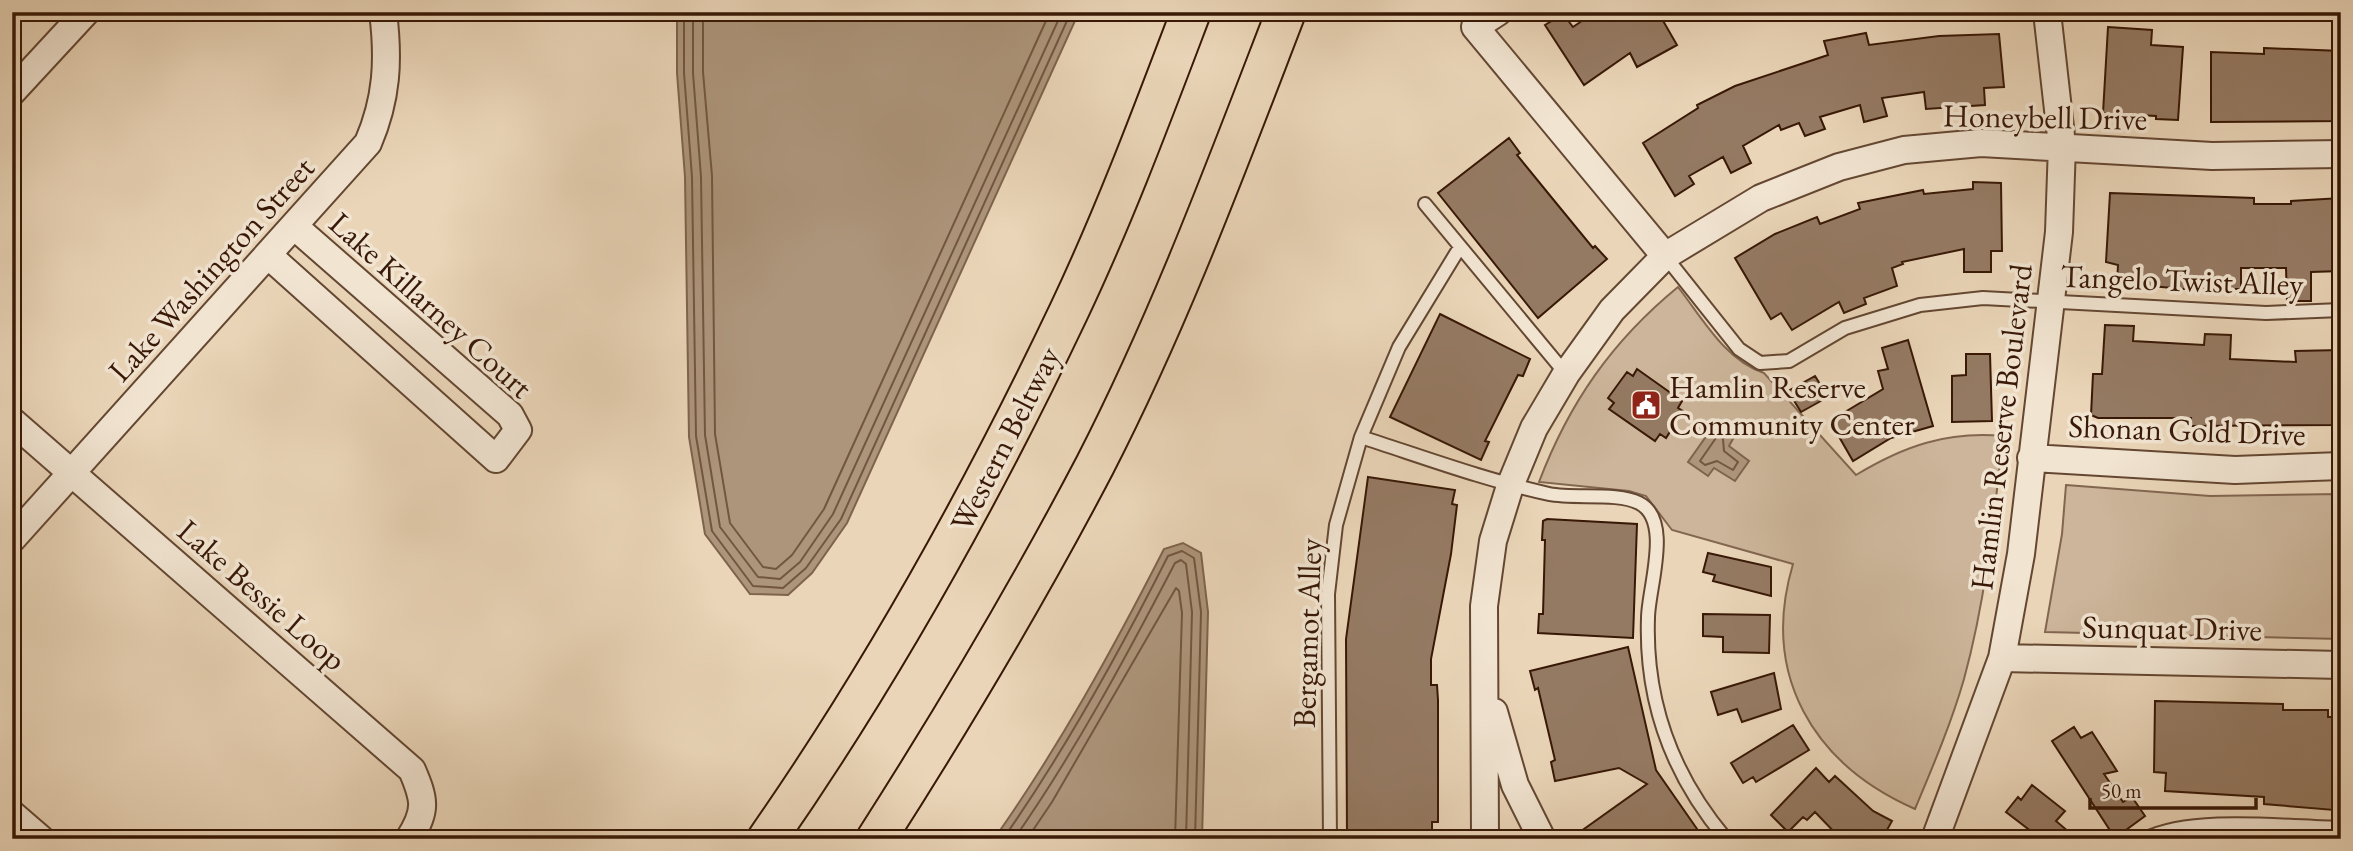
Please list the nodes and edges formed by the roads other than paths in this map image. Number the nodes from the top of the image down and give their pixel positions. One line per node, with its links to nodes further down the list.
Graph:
1 (86, 12): 7 (street)
2 (383, 12): 11 (street, Lake Washington Street)
3 (1191, 12): 33 (highway, Western Beltway)
4 (1286, 12): 34 (highway)
5 (1498, 12): 14 (street)
6 (2047, 12): 8 (street, Hamlin Reserve Boulevard)
7 (12, 92)
8 (2062, 145): 9 (street, Honeybell Drive); 14 (street, Honeybell Drive); 15 (street, Hamlin Reserve Boulevard)
9 (2341, 154)
10 (1424, 204): 12 (lane)
11 (294, 226): 13 (street, Lake Washington Street); 13 (street, Lake Killarney Court)
12 (1460, 247): 17 (lane); 19 (lane, Bergamot Alley)
13 (268, 255): 22 (street, Lake Washington Street)
14 (1665, 256): 15 (lane, Tangelo Twist Alley); 17 (street, Honeybell Drive)
15 (2051, 303): 16 (lane, Tangelo Twist Alley); 20 (street, Hamlin Reserve Boulevard)
16 (2341, 310)
17 (1566, 374): 23 (street, Honeybell Drive)
18 (12, 421): 22 (street, Lake Bessie Loop)
19 (1360, 437): 23 (lane); 35 (lane, Bergamot Alley)
20 (2031, 458): 21 (street, Shonan Gold Drive); 25 (street, Hamlin Reserve Boulevard)
21 (2341, 466)
22 (73, 474): 24 (street, Lake Washington Street); 32 (street, Lake Bessie Loop)
23 (1510, 486): 27 (street, Honeybell Drive); 38 (lane)
24 (12, 539)
25 (2002, 657): 26 (street, Sunquat Drive); 39 (street, Hamlin Reserve Boulevard)
26 (2341, 665)
27 (1486, 683): 36 (street, Honeybell Drive); 37 (street, Honeybell Drive)
28 (12, 814): 31 (street)
29 (2341, 828): 30 (lane)
30 (2265, 833): 40 (lane)
31 (41, 839)
32 (409, 839)
33 (768, 839)
34 (876, 839)
35 (1330, 839)
36 (1485, 839)
37 (1542, 839)
38 (1726, 839)
39 (1935, 839)
40 (2145, 839)

